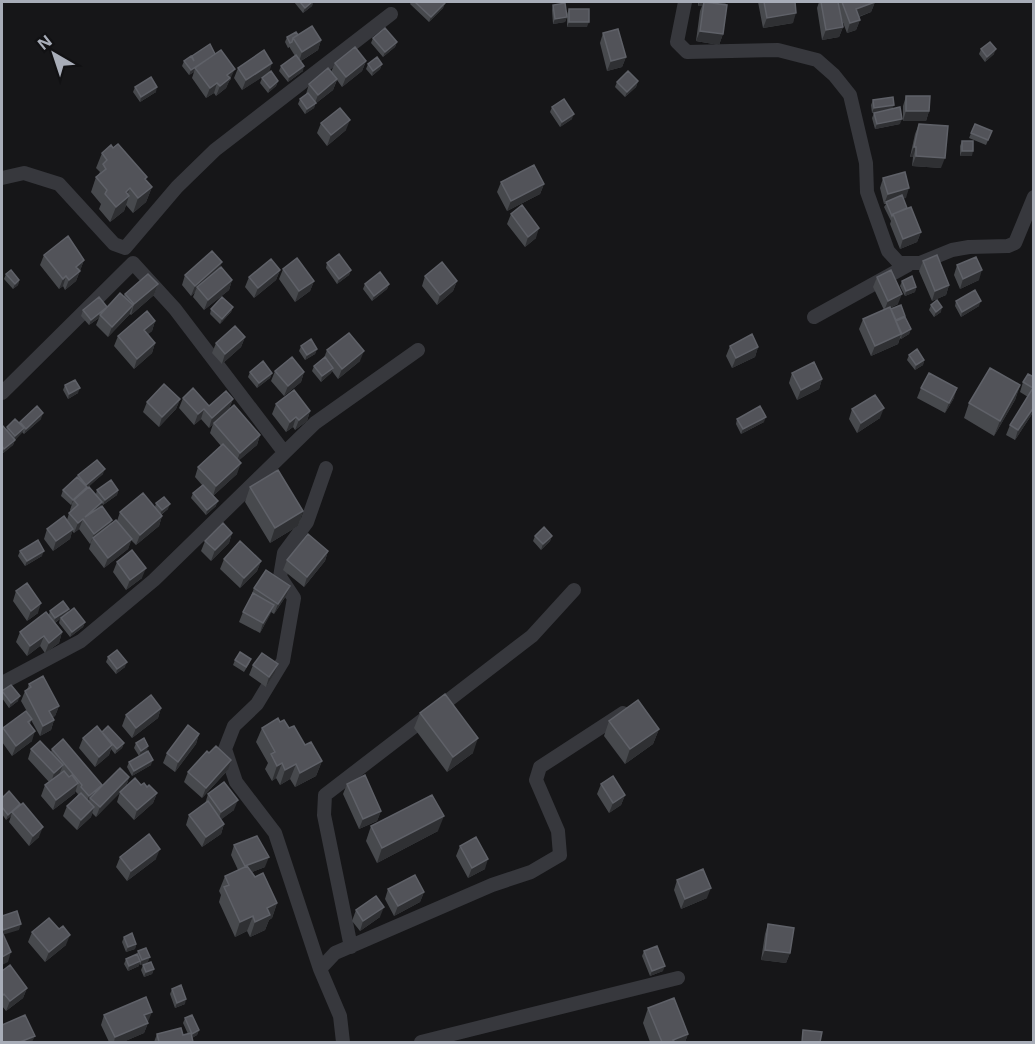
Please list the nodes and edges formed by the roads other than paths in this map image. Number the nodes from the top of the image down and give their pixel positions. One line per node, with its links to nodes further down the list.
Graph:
1 (685, 2): 5 (street)
2 (391, 14): 3 (street)
3 (2, 178)
4 (1034, 197): 5 (street)
5 (908, 265): 6 (street)
6 (814, 317)
7 (418, 350): 9 (street)
8 (2, 393): 9 (street)
9 (285, 452): 12 (street)
10 (326, 468): 15 (street)
11 (574, 590): 14 (street)
12 (2, 683)
13 (633, 707): 14 (street)
14 (351, 947): 15 (street)
15 (320, 969): 17 (street)
16 (678, 978): 18 (street)
17 (343, 1042)
18 (420, 1042)

